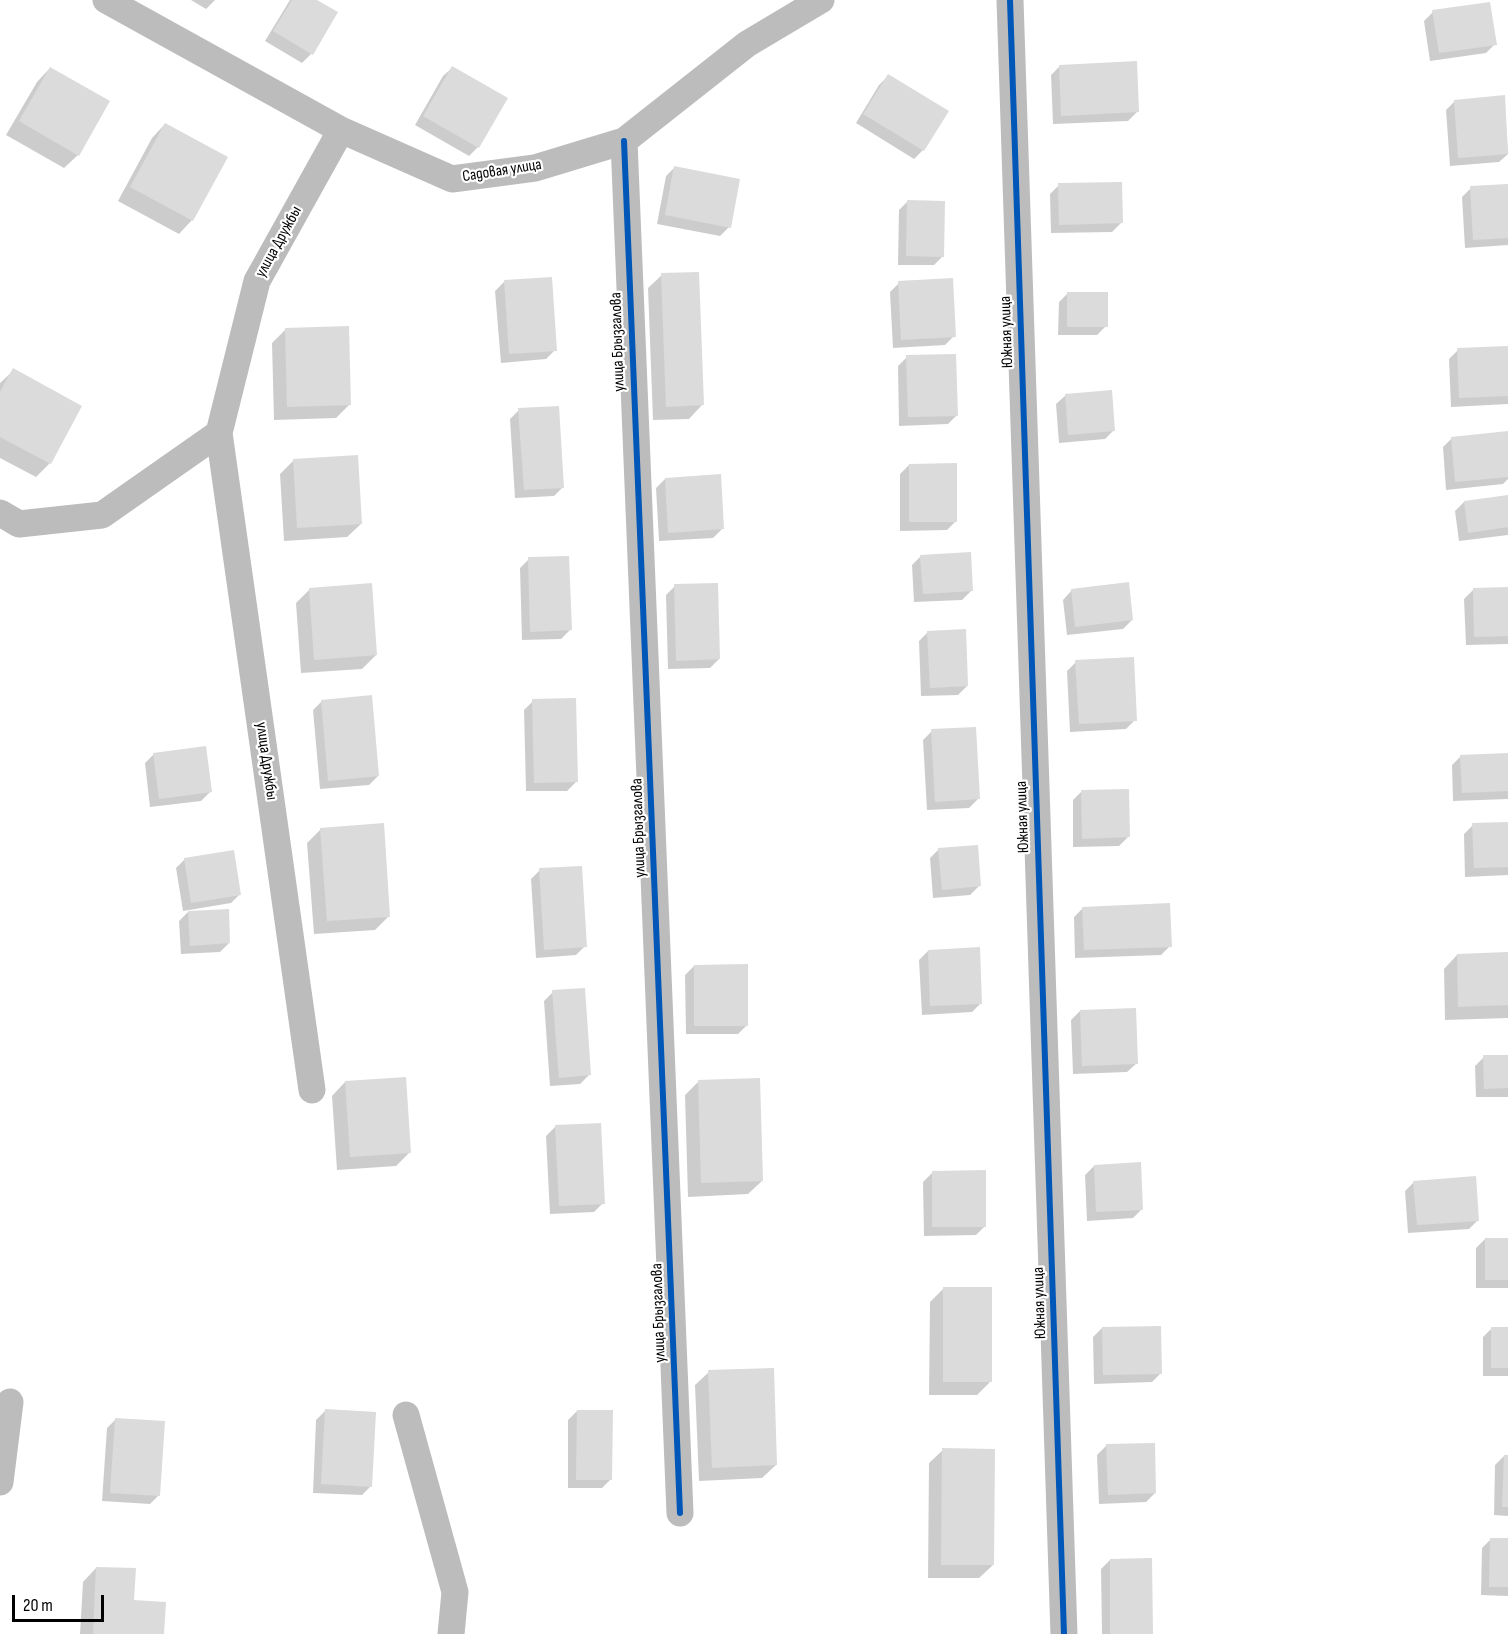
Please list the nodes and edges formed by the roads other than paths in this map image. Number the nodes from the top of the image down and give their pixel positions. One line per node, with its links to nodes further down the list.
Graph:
1 (106, 0): 4 (street, Садовая улица)
2 (821, 0): 5 (street, Садовая улица)
3 (1010, 0): 14 (street, Южная улица)
4 (341, 130): 5 (street, Садовая улица); 6 (street, улица Дружбы)
5 (624, 141): 12 (street, улица Брызгалова)
6 (219, 433): 7 (street); 8 (street, улица Дружбы)
7 (0, 513)
8 (312, 1090)
9 (10, 1402): 11 (street)
10 (406, 1415): 13 (street)
11 (0, 1482)
12 (680, 1513)
13 (452, 1634)
14 (1064, 1634)

